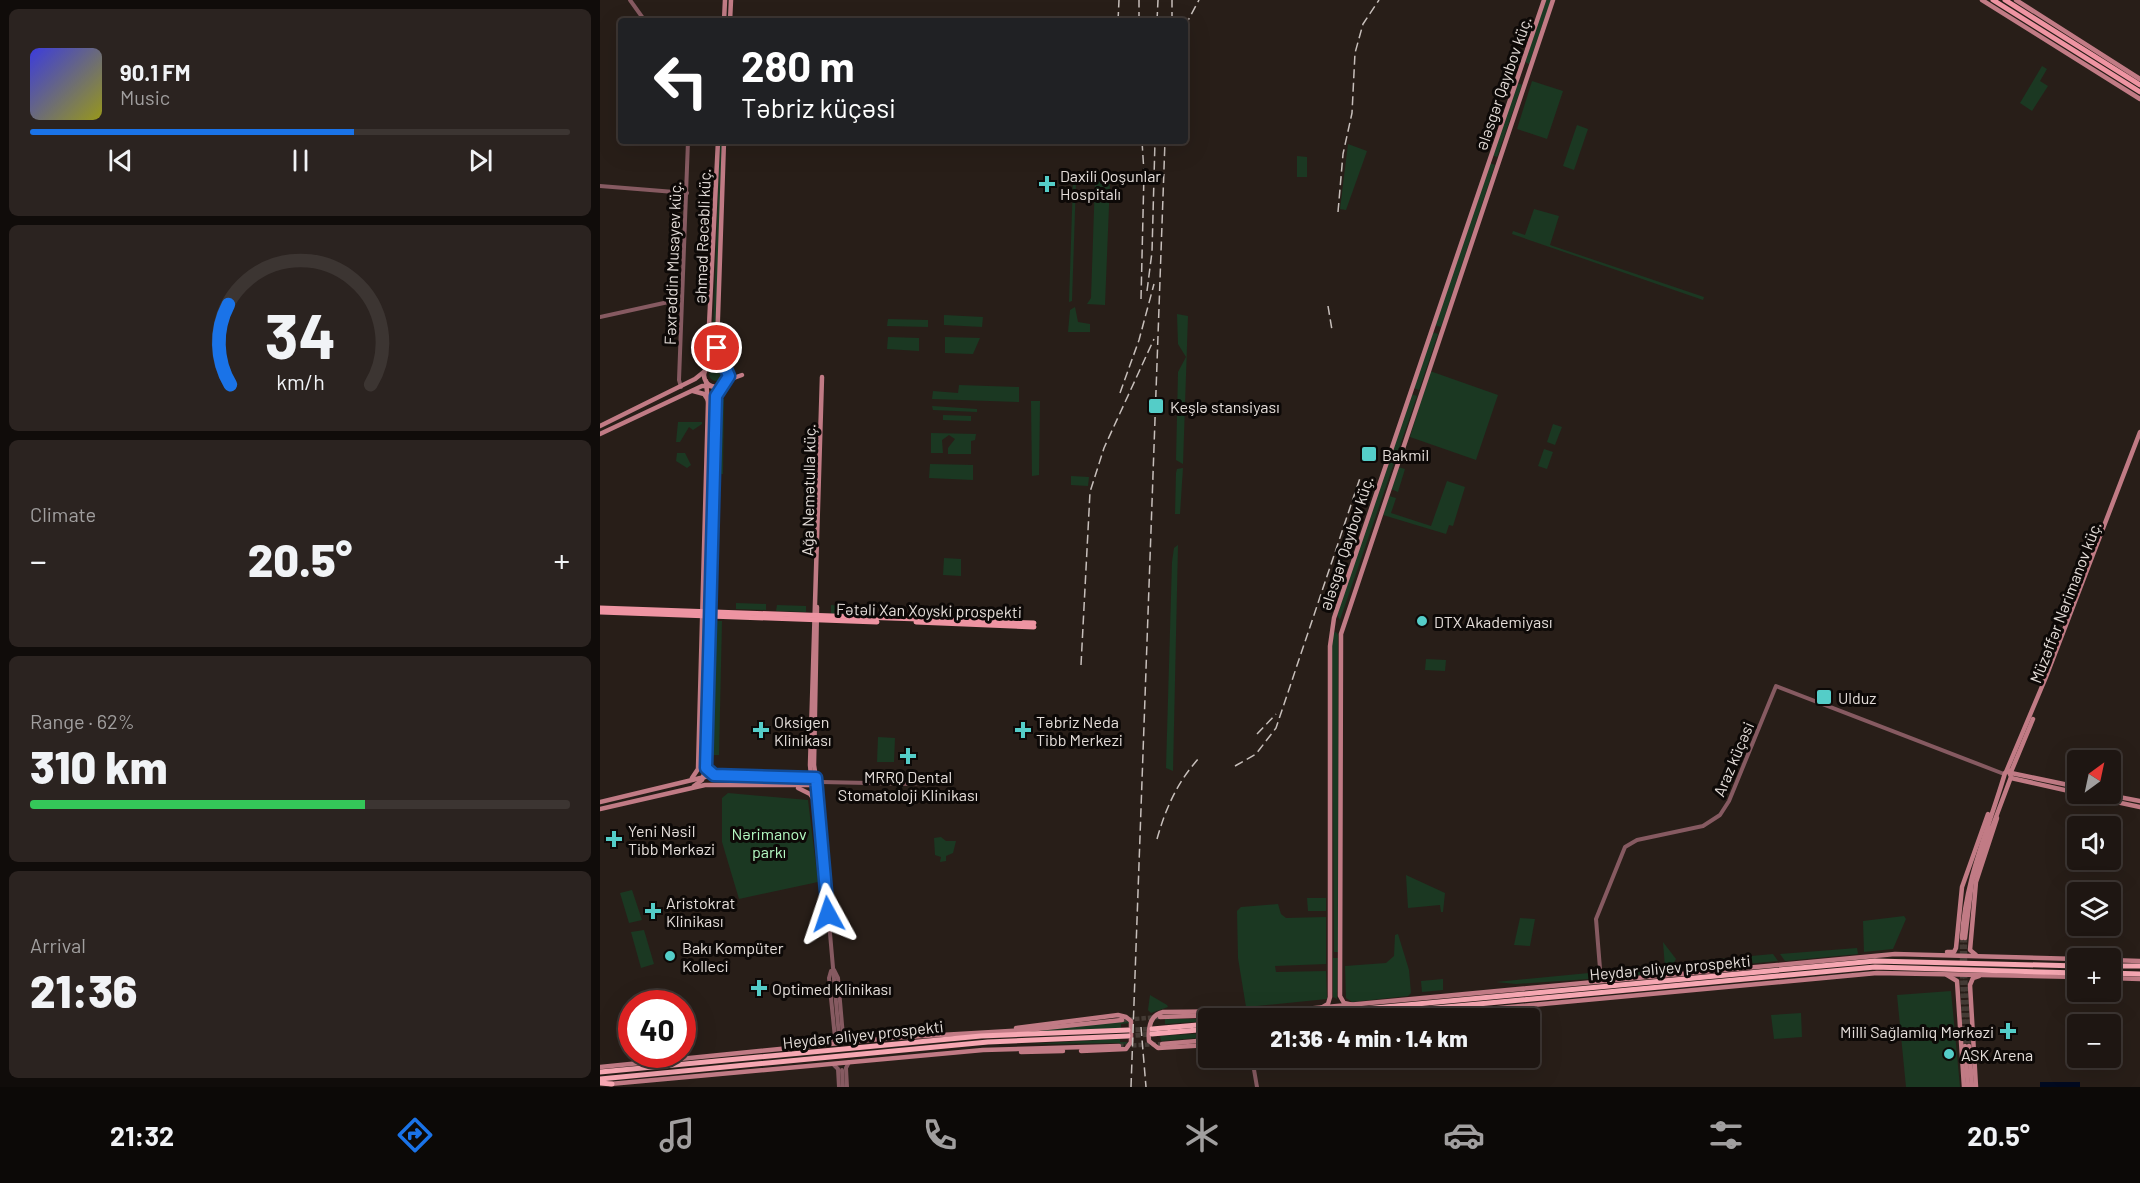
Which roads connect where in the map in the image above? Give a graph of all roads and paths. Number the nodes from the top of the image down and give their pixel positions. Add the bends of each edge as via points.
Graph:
1 (630, 0) edge
2 (725, 0) edge
3 (732, 0) edge
4 (1544, 0) edge
5 (1553, 0) edge
6 (1982, 0) edge
7 (1993, 0) edge
8 (2005, 0) edge
9 (2016, 0) edge
10 (643, 18) edge
11 (724, 18) edge
12 (730, 18) edge
13 (1528, 73) junction
14 (1518, 75) junction
15 (2140, 79) edge
16 (2140, 85) edge
17 (2140, 92) edge
18 (2140, 99) edge
19 (688, 144) edge
20 (718, 144) edge
21 (724, 144) edge
22 (1489, 158) junction
23 (1499, 162) junction
24 (600, 186) edge
25 (687, 193) junction
26 (682, 299) junction
27 (600, 317) edge
28 (1431, 329) junction
29 (1442, 332) junction
30 (726, 367) junction
31 (706, 369) junction
32 (822, 377) dead end
33 (725, 383) junction
34 (708, 384) junction
35 (681, 387) junction
36 (1411, 390) junction
37 (691, 391) junction
38 (1421, 394) junction
39 (708, 403) junction
40 (600, 426) edge
41 (2140, 432) edge
42 (600, 434) edge
43 (2140, 441) edge
44 (600, 610) edge
45 (700, 612) junction
46 (710, 616) junction
47 (1334, 618) junction
48 (816, 620) junction
49 (1344, 622) junction
50 (1034, 625) dead end
51 (1331, 633) junction
52 (1341, 634) junction
53 (2017, 759) junction
54 (706, 768) junction
55 (698, 769) junction
56 (2022, 774) junction
57 (714, 775) junction
58 (724, 775) junction
59 (2008, 775) junction
60 (704, 776) junction
61 (769, 777) junction
62 (692, 778) junction
63 (813, 778) junction
64 (717, 784) junction
65 (817, 784) junction
66 (915, 784) dead end
67 (2067, 785) edge
68 (694, 786) junction
69 (769, 786) junction
70 (792, 786) junction
71 (2067, 790) edge
72 (2121, 797) edge
73 (2140, 801) edge
74 (600, 802) edge
75 (2121, 802) edge
76 (817, 804) junction
77 (2140, 807) edge
78 (600, 808) edge
79 (1963, 938) junction
80 (1903, 953) junction
81 (1331, 955) junction
82 (1341, 955) junction
83 (1981, 957) junction
84 (2067, 960) edge
85 (2121, 960) edge
86 (2140, 961) edge
87 (2067, 966) edge
88 (2121, 966) edge
89 (2140, 966) edge
90 (832, 970) junction
91 (1941, 973) junction
92 (2067, 973) edge
93 (2121, 973) edge
94 (2140, 974) edge
95 (1983, 975) junction
96 (2067, 977) edge
97 (2121, 978) edge
98 (2140, 979) edge
99 (1602, 981) junction
100 (1970, 985) junction
101 (1957, 987) junction
102 (1330, 996) junction
103 (1340, 996) junction
104 (1353, 1005) junction
105 (1321, 1008) joint
106 (1374, 1008) edge
107 (1435, 1008) edge
108 (1500, 1008) edge
109 (1198, 1012) edge
110 (1198, 1015) edge
111 (1160, 1017) tunnel mouth
112 (1122, 1020) tunnel mouth
113 (1198, 1025) edge
114 (1198, 1029) edge
115 (987, 1031) junction
116 (839, 1036) dead end
117 (1960, 1037) junction
118 (1973, 1038) junction
119 (857, 1042) junction
120 (1198, 1042) edge
121 (1198, 1043) edge
122 (1162, 1044) tunnel mouth
123 (817, 1045) junction
124 (1119, 1046) tunnel mouth
125 (1967, 1046) tunnel mouth
126 (994, 1050) junction
127 (852, 1061) junction
128 (830, 1064) junction
129 (600, 1067) edge
130 (1254, 1068) edge
131 (842, 1070) dead end
132 (600, 1072) edge
133 (600, 1083) edge
134 (612, 1085) edge
135 (605, 1087) edge
136 (843, 1087) edge
137 (1257, 1087) edge
138 (1970, 1087) edge

1 - 10 street
2 - 11 main road
3 - 12 main road
4 - 14 main road, Ələsgər Qayıbov küç.
5 - 13 main road, Ələsgər Qayıbov küç.
6 - 18 main road
7 - 17 main road
8 - 16 main road
9 - 15 main road
13 - 14 main road
13 - 23 main road, Ələsgər Qayıbov küç.
14 - 22 main road, Ələsgər Qayıbov küç.
19 - 25 street, Fəxrəddin Musayev küç.
20 - 31 main road, Əhməd Rəcəbli küç.
21 - 30 main road, Əhməd Rəcəbli küç. via 717,348
22 - 23 main road
22 - 28 main road, Ələsgər Qayıbov küç.
23 - 29 main road, Ələsgər Qayıbov küç.
24 - 25 street
25 - 26 street, Fəxrəddin Musayev küç.
26 - 27 street
26 - 35 street, Fəxrəddin Musayev küç.
28 - 29 main road
28 - 36 main road, Ələsgər Qayıbov küç.
29 - 38 main road, Ələsgər Qayıbov küç.
30 - 31 main road via 715,363
30 - 33 main road
30 - 33 main road, Əhməd Rəcəbli küç. via 742,375
31 - 34 main road, Əhməd Rəcəbli küç.
31 - 35 main road
32 - 48 main road, Ağa Nemətulla küç.
33 - 34 main road
33 - 46 main road via 716,396
34 - 37 main road
34 - 39 main road
35 - 40 main road
36 - 38 main road
36 - 47 main road, Ələsgər Qayıbov küç.
37 - 39 main road via 704,394
37 - 42 main road
38 - 49 main road, Ələsgər Qayıbov küç.
39 - 45 main road
41 - 59 main road
43 - 53 main road, Müzəffər Nərimanov küç.
44 - 45 main road
45 - 46 main road
45 - 55 main road
46 - 48 main road, Fətəli Xan Xoyski prospekti
46 - 48 main road, Fətəli Xan Xoyski prospekti via 717,612
46 - 54 main road
47 - 49 main road via 1338,623
47 - 51 main road, Ələsgər Qayıbov küç.
48 - 50 main road, Fətəli Xan Xoyski prospekti
48 - 63 main road
48 - 63 main road
49 - 52 main road, Ələsgər Qayıbov küç.
51 - 52 main road via 1336,629
51 - 81 main road, Ələsgər Qayıbov küç.
52 - 82 main road, Ələsgər Qayıbov küç.
53 - 56 main road
53 - 59 main road, Müzəffər Nərimanov küç.
54 - 57 main road
54 - 60 main road
55 - 60 main road
55 - 62 main road
56 - 59 main road
56 - 67 main road
57 - 58 main road
57 - 60 main road
58 - 61 main road
58 - 64 main road
59 - 71 main road
59 - 79 main road
59 - 79 main road via 1994,802 1969,879
59 - 99 street, Araz küçəsi via 1776,686 1720,815 1696,828 1637,840 1623,850 1596,919
60 - 62 main road
60 - 64 main road
60 - 68 main road
61 - 63 main road
61 - 69 main road via 774,783
62 - 74 main road
63 - 65 main road
64 - 68 main road
64 - 69 main road
65 - 66 street
65 - 70 main road
65 - 76 street
68 - 78 main road
69 - 70 main road
70 - 76 main road via 808,792
72 - 73 main road
75 - 77 main road
76 - 90 street
79 - 80 main road via 1954,952
79 - 83 main road via 1970,952
80 - 83 main road
80 - 99 main road
81 - 82 main road
81 - 102 main road, Ələsgər Qayıbov küç.
82 - 103 main road, Ələsgər Qayıbov küç.
83 - 84 main road
85 - 86 main road
87 - 106 highway, Heydər Əliyev prospekti via 1875,961
88 - 89 highway
90 - 116 street
90 - 119 street via 838,978 843,1036
90 - 123 street via 829,978 835,1038
91 - 95 main road
91 - 101 main road via 1955,978
91 - 108 main road via 1876,973
92 - 107 highway, Heydər Əliyev prospekti via 1875,967
93 - 94 highway
95 - 96 main road
95 - 100 main road via 1972,978
97 - 98 main road
99 - 104 main road
100 - 101 main road via 1962,981
100 - 118 main road
101 - 117 main road
102 - 103 main road via 1336,1001
102 - 105 main road via 1328,1004
103 - 104 main road via 1344,1003
104 - 105 main road
109 - 121 main road via 1156,1014 1150,1024 1149,1041 1158,1048
110 - 111 main road
112 - 115 main road
113 - 114 highway via 1152,1031
115 - 119 main road
115 - 126 main road via 1118,1016 1128,1018 1132,1025 1131,1043 1121,1050
117 - 118 main road via 1968,1042
117 - 138 main road
118 - 138 main road
119 - 123 main road
120 - 122 main road
123 - 129 main road
124 - 126 main road
125 - 138 main road
126 - 127 main road
127 - 128 main road
127 - 136 street via 846,1068
128 - 134 main road
128 - 136 street via 837,1067
130 - 137 street
131 - 136 street
132 - 133 highway, Heydər Əliyev prospekti via 981,1036 1128,1033 988,1042
133 - 134 highway
133 - 135 street

